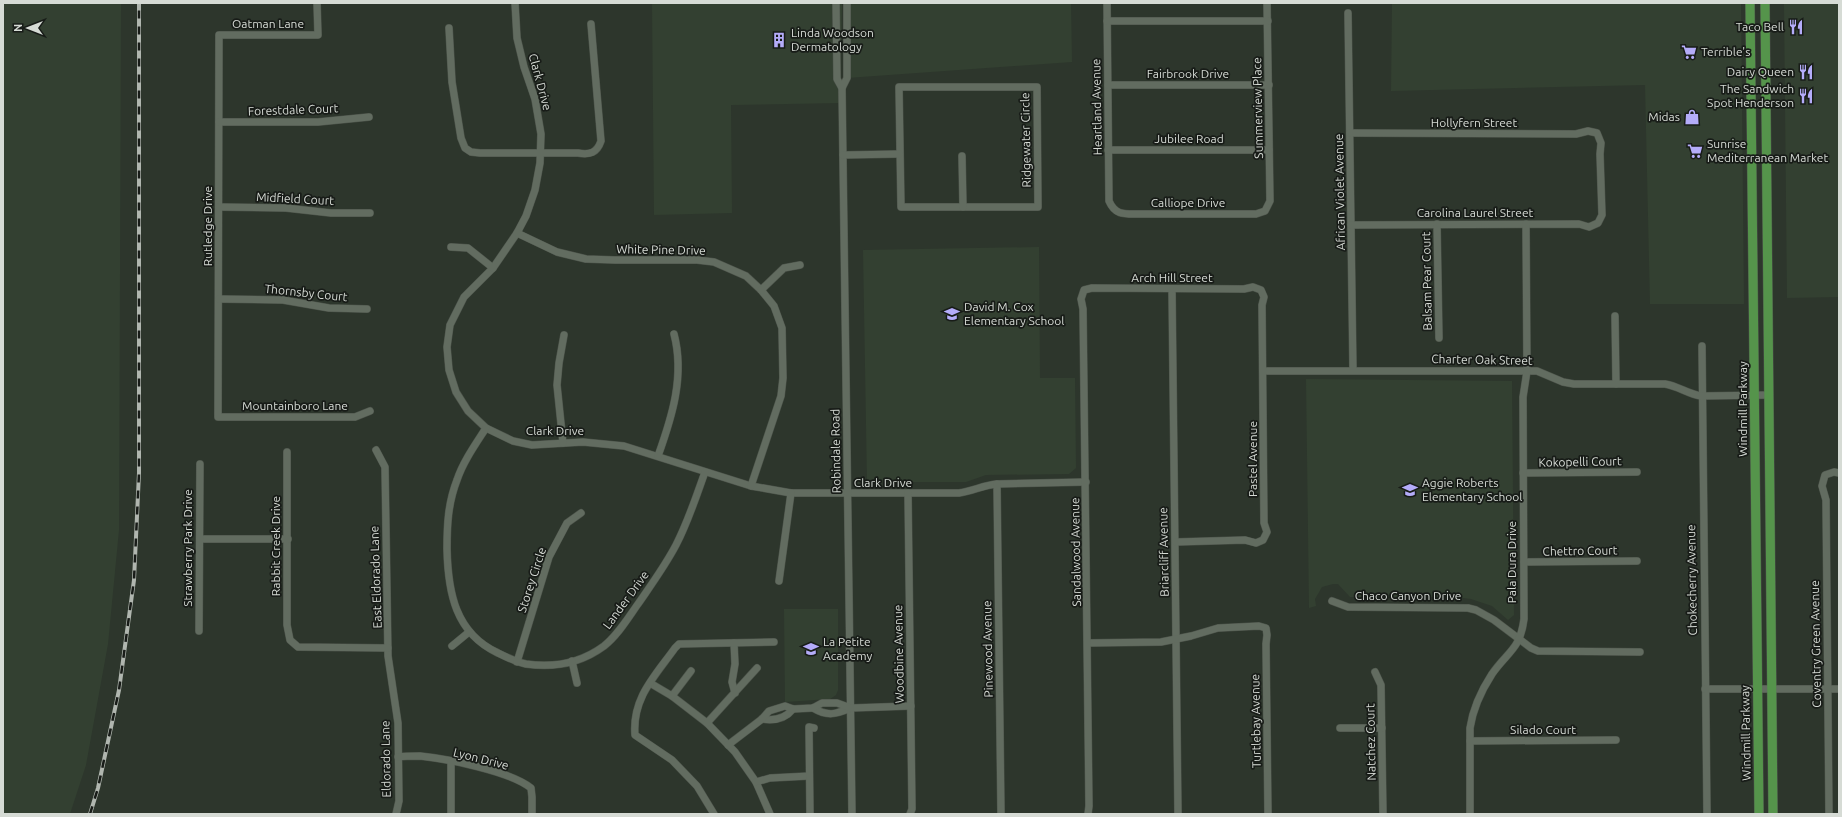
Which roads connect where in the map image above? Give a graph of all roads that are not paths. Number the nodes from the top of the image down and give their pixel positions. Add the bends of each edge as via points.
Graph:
1 (317, 3) edge
2 (515, 3) edge
3 (836, 3) edge
4 (847, 3) edge
5 (1107, 3) edge
6 (1267, 3) edge
7 (1750, 3) edge
8 (1765, 3) edge
9 (1348, 13) dead end
10 (1107, 21) junction
11 (1268, 21) junction
12 (591, 24) dead end
13 (449, 28) dead end
14 (219, 35) joint
15 (1108, 85) junction
16 (1268, 85) junction
17 (842, 88) junction
18 (368, 117) dead end
19 (219, 122) junction
20 (1350, 133) junction
21 (1108, 150) junction
22 (1269, 150) junction
23 (540, 153) junction
24 (899, 154) junction
25 (843, 155) junction
26 (962, 156) dead end
27 (219, 207) junction
28 (963, 207) junction
29 (1112, 209) joint
30 (1265, 211) joint
31 (370, 213) dead end
32 (1598, 223) joint
33 (1437, 224) junction
34 (1526, 224) junction
35 (1351, 225) junction
36 (517, 233) junction
37 (451, 247) dead end
38 (800, 264) dead end
39 (493, 268) junction
40 (1172, 289) junction
41 (761, 290) junction
42 (1084, 290) joint
43 (1260, 290) joint
44 (219, 299) junction
45 (367, 309) dead end
46 (1615, 316) dead end
47 (674, 334) dead end
48 (564, 335) dead end
49 (1439, 338) dead end
50 (1702, 346) dead end
51 (1353, 370) junction
52 (1263, 371) junction
53 (1528, 371) junction
54 (1616, 384) junction
55 (1754, 395) junction
56 (1769, 395) junction
57 (1701, 396) junction
58 (370, 410) dead end
59 (218, 417) joint
60 (486, 428) junction
61 (563, 443) junction
62 (376, 450) dead end
63 (287, 452) dead end
64 (658, 456) junction
65 (200, 464) dead end
66 (705, 472) junction
67 (1637, 472) dead end
68 (1523, 473) junction
69 (1839, 473) edge
70 (1086, 482) junction
71 (997, 484) junction
72 (751, 486) junction
73 (792, 493) junction
74 (908, 493) junction
75 (847, 494) junction
76 (581, 513) dead end
77 (200, 539) junction
78 (288, 539) junction
79 (1176, 542) junction
80 (1637, 561) dead end
81 (1524, 562) junction
82 (779, 581) dead end
83 (1332, 601) dead end
84 (199, 631) dead end
85 (469, 632) junction
86 (1176, 640) junction
87 (1519, 640) junction
88 (774, 642) dead end
89 (1088, 642) junction
90 (734, 643) junction
91 (452, 646) dead end
92 (388, 648) junction
93 (1640, 652) dead end
94 (517, 662) junction
95 (572, 662) junction
96 (757, 668) dead end
97 (691, 671) dead end
98 (1375, 672) dead end
99 (576, 683) dead end
100 (650, 683) junction
101 (1705, 689) junction
102 (1758, 689) junction
103 (1771, 689) junction
104 (1828, 689) junction
105 (1839, 689) edge
106 (735, 692) junction
107 (672, 696) junction
108 (395, 704) joint
109 (911, 706) junction
110 (851, 708) junction
111 (794, 710) junction
112 (762, 719) junction
113 (707, 724) junction
114 (814, 728) dead end
115 (1340, 728) dead end
116 (1382, 728) junction
117 (1616, 740) dead end
118 (1470, 741) junction
119 (728, 745) junction
120 (398, 757) junction
121 (451, 762) junction
122 (810, 776) junction
123 (756, 782) junction
124 (396, 814) edge
125 (451, 814) edge
126 (532, 814) edge
127 (714, 814) edge
128 (770, 814) edge
129 (810, 814) edge
130 (852, 814) edge
131 (910, 814) edge
132 (1001, 814) edge
133 (1088, 814) edge
134 (1178, 814) edge
135 (1268, 814) edge
136 (1383, 814) edge
137 (1470, 814) edge
138 (1707, 814) edge
139 (1759, 814) edge
140 (1772, 814) edge
141 (1829, 814) edge

1 - 14 street, Oatman Lane via 318,35
2 - 23 street, Clark Drive via 517,38 541,134
3 - 17 street, Robindale Road via 837,79
4 - 17 street, Robindale Road via 847,78
5 - 10 street, Heartland Avenue
6 - 11 street, Summerview Place
7 - 55 main road, Windmill Parkway
8 - 56 main road
9 - 20 street, African Violet Avenue
10 - 11 street
10 - 15 street, Heartland Avenue
11 - 16 street, Summerview Place
12 - 23 street via 601,141 598,149 588,155
13 - 23 street via 452,82 465,148 480,153
14 - 19 street, Rutledge Drive
15 - 16 street, Fairbrook Drive
15 - 21 street, Heartland Avenue
16 - 22 street, Summerview Place
17 - 25 street, Robindale Road
18 - 19 street, Forestdale Court via 318,122
19 - 27 street, Rutledge Drive
20 - 32 street, Hollyfern Street via 1597,133 1601,143 1602,215
20 - 35 street, African Violet Avenue
21 - 22 street, Jubilee Road
21 - 29 street, Heartland Avenue via 1109,201
22 - 30 street, Summerview Place via 1270,201
23 - 36 street, Clark Drive via 535,190
24 - 25 street
24 - 28 street, Ridgewater Circle via 901,207
24 - 28 street, Ridgewater Circle via 899,87 1036,87 1038,207
25 - 75 street, Robindale Road
26 - 28 street
27 - 31 street, Midfield Court
27 - 44 street, Rutledge Drive
29 - 30 street, Calliope Drive via 1120,214 1256,214
32 - 34 street, Carolina Laurel Street via 1589,227 1579,224
33 - 34 street, Carolina Laurel Street
33 - 35 street, Carolina Laurel Street
33 - 49 street, Balsam Pear Court
34 - 53 street, Pala Dura Drive
35 - 51 street, African Violet Avenue
36 - 39 street, Clark Drive
36 - 41 street, White Pine Drive via 557,252 586,258 714,262 746,276
37 - 39 street via 468,248
38 - 41 street via 784,268
39 - 60 street, Clark Drive via 464,297 450,325 447,347 449,370 456,392 468,411
40 - 42 street, Arch Hill Street
40 - 43 street, Arch Hill Street via 1253,287
40 - 79 street, Briarcliff Avenue
41 - 72 street, White Pine Drive via 774,306 782,328 784,378 781,396
42 - 70 street, Sandalwood Avenue via 1081,299
43 - 52 street, Pastel Avenue via 1264,297
44 - 45 street, Thornsby Court via 283,300 329,308
44 - 59 street, Rutledge Drive
46 - 54 street
47 - 64 street via 678,350 677,391 672,416
48 - 61 street via 557,385
50 - 57 street, Chokecherry Avenue
51 - 52 street, Charter Oak Street
51 - 53 street, Charter Oak Street
52 - 79 street, Pastel Avenue via 1266,532 1263,540 1256,543 1245,540
53 - 54 street, Charter Oak Street via 1537,371 1574,384
53 - 68 street, Pala Dura Drive via 1523,397
54 - 57 street, Charter Oak Street via 1665,384
55 - 56 street, Charter Oak Street
55 - 57 street, Charter Oak Street
55 - 102 main road, Windmill Parkway
56 - 103 main road
57 - 101 street, Chokecherry Avenue
58 - 59 street, Mountainboro Lane via 355,417
60 - 61 street, Clark Drive via 513,441 526,444
60 - 85 street, Lander Drive via 457,480 447,525 451,593 458,614
61 - 64 street, Clark Drive via 604,443
62 - 92 street, East Eldorado Lane via 385,467
63 - 78 street, Rabbit Creek Drive
64 - 66 street, Clark Drive
65 - 77 street, Strawberry Park Drive
66 - 72 street, Clark Drive
66 - 95 street, Lander Drive via 690,516 676,545 625,622 604,645
67 - 68 street, Kokopelli Court
68 - 81 street, Pala Dura Drive
69 - 104 street, Coventry Green Avenue via 1825,475 1822,486 1826,500
70 - 71 street, Clark Drive
70 - 89 street, Sandalwood Avenue
71 - 74 street, Clark Drive via 984,485 959,493
71 - 132 street, Pinewood Avenue
72 - 73 street, Clark Drive
73 - 75 street, Clark Drive
73 - 82 street
74 - 75 street, Clark Drive
74 - 109 street, Woodbine Avenue
75 - 110 street, Robindale Road
76 - 94 street, Storey Circle via 567,523 549,557
77 - 78 street
77 - 84 street, Strawberry Park Drive
78 - 92 street, Rabbit Creek Drive via 286,625 290,640 298,647
79 - 86 street, Briarcliff Avenue
80 - 81 street, Chettro Court
81 - 87 street, Pala Dura Drive via 1524,619
83 - 87 street, Chaco Canyon Drive via 1348,607 1468,608 1485,614
85 - 91 street
85 - 94 street, Lander Drive via 491,650
86 - 89 street
86 - 134 street, Briarcliff Avenue
86 - 135 street, Turtlebay Avenue via 1218,628 1266,628
87 - 93 street, Chaco Canyon Drive via 1531,648 1547,652
87 - 118 street, Pala Dura Drive via 1493,673 1480,695 1472,716
88 - 90 street
89 - 133 street, Sandalwood Avenue
90 - 100 street via 679,644
90 - 106 street via 736,664 732,682
92 - 108 street, East Eldorado Lane
94 - 95 street, Lander Drive via 539,666
95 - 99 street
96 - 106 street
97 - 107 street
98 - 116 street, Natchez Court via 1381,684
100 - 107 street
100 - 127 street via 640,699 634,726 635,735 672,760 697,786
101 - 102 street
101 - 138 street, Chokecherry Avenue
102 - 103 street
102 - 139 main road, Windmill Parkway
103 - 104 street
103 - 140 main road
104 - 105 street
104 - 141 street, Coventry Green Avenue
106 - 113 street
107 - 113 street
108 - 120 street, Eldorado Lane
109 - 110 street
109 - 131 street, Woodbine Avenue
110 - 111 street via 838,713 822,713 813,708
110 - 130 street, Robindale Road
111 - 112 street via 772,721
111 - 112 street via 785,706 776,708
112 - 119 street
113 - 119 street
114 - 122 street via 809,727
115 - 116 street
116 - 136 street, Natchez Court
117 - 118 street, Silado Court
118 - 137 street, Pala Dura Drive
119 - 123 street
120 - 121 street, Lyon Drive via 420,756
120 - 124 street, Eldorado Lane via 399,801
121 - 125 street
121 - 126 street, Lyon Drive via 484,769 525,784 531,788
122 - 123 street via 770,778
122 - 129 street
123 - 128 street

